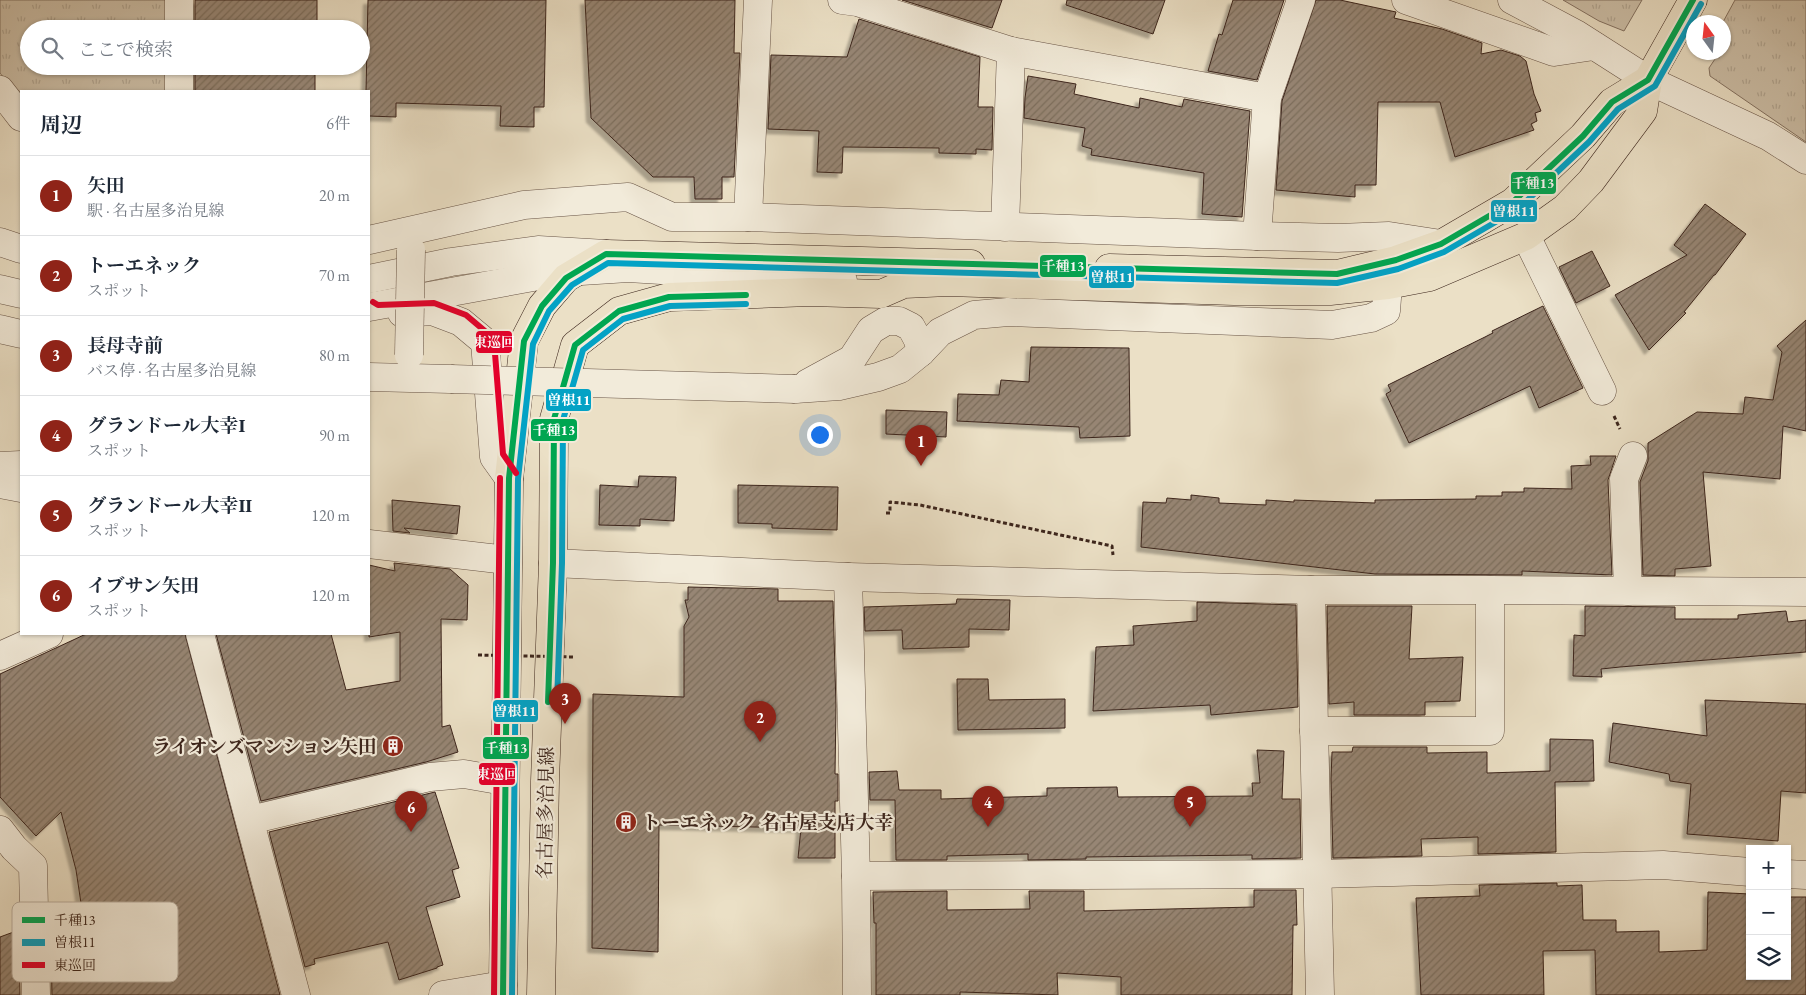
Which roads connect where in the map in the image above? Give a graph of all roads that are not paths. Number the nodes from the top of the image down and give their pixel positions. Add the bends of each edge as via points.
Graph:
1 (179, 0) edge
2 (758, 0) edge
3 (842, 0) edge
4 (1301, 0) edge
5 (1406, 0) edge
6 (1512, 0) edge
7 (1693, 0) edge
8 (179, 20) edge
9 (1594, 46) junction
10 (1011, 51) junction
11 (179, 75) edge
12 (1648, 80) junction
13 (0, 90) edge
14 (178, 90) edge
15 (1268, 98) junction
16 (20, 116) edge
17 (1806, 160) edge
18 (748, 217) junction
19 (1005, 227) junction
20 (1257, 236) junction
21 (1526, 236) junction
22 (370, 240) edge
23 (411, 240) junction
24 (0, 242) edge
25 (1441, 244) junction
26 (20, 249) edge
27 (606, 254) junction
28 (581, 271) junction
29 (370, 279) edge
30 (904, 284) junction
31 (1388, 285) junction
32 (0, 289) edge
33 (20, 294) edge
34 (0, 307) edge
35 (370, 308) edge
36 (370, 309) edge
37 (20, 311) edge
38 (0, 329) edge
39 (20, 334) edge
40 (921, 352) junction
41 (409, 366) junction
42 (370, 377) edge
43 (795, 389) junction
44 (1602, 391) dead end
45 (1633, 456) dead end
46 (20, 465) edge
47 (0, 466) edge
48 (509, 478) junction
49 (0, 484) edge
50 (20, 488) edge
51 (370, 544) edge
52 (507, 560) junction
53 (553, 563) junction
54 (848, 577) junction
55 (1311, 590) junction
56 (1490, 590) junction
57 (1628, 591) junction
58 (1806, 592) edge
59 (47, 635) edge
60 (200, 635) edge
61 (0, 656) edge
62 (1314, 731) junction
63 (504, 781) junction
64 (250, 820) junction
65 (0, 830) edge
66 (1746, 872) edge
67 (1318, 874) junction
68 (1791, 874) edge
69 (1806, 875) edge
70 (856, 876) junction
71 (34, 902) edge
72 (36, 982) edge
73 (503, 990) edge
74 (36, 995) edge
75 (296, 995) edge
76 (443, 995) edge
77 (541, 995) edge
78 (857, 995) edge
79 (1320, 995) edge

1 - 8 street
2 - 18 street
3 - 10 street
4 - 15 street
5 - 9 street via 1554,52
6 - 9 street
7 - 12 main road, 名古屋多治見線
9 - 12 street
10 - 15 street
10 - 19 street
11 - 14 street
12 - 17 street via 1768,136
12 - 21 main road, 名古屋多治見線 via 1642,111 1591,181 1565,208
12 - 25 main road, 名古屋多治見線 via 1612,102 1583,136 1513,202
13 - 16 street
15 - 20 street
18 - 19 street
18 - 23 street via 672,217 628,198 524,205
19 - 20 street
20 - 25 street via 1389,236
21 - 31 main road, 名古屋多治見線 via 1430,277
21 - 44 street
22 - 23 street
23 - 41 street, bridge
24 - 26 street
25 - 27 main road, 名古屋多治見線 via 1396,260 1337,274
27 - 28 main road
27 - 29 street via 538,250 451,262
28 - 30 street via 628,268
28 - 35 street
28 - 48 main road via 566,278 542,306 524,341
30 - 31 main road, 名古屋多治見線 via 948,282 1234,291 1330,291
30 - 53 main road, 名古屋多治見線 via 881,294 810,292 669,298 619,311 575,345 554,419
31 - 40 street via 1386,311 1371,318 1332,324 1008,312 974,315 940,332
32 - 33 street
34 - 37 street
36 - 48 street via 376,314 432,311 461,322 485,342 494,457
38 - 39 street
40 - 43 street via 900,369 878,377 839,386
40 - 43 street via 911,327 899,321 886,321 871,330 852,358
41 - 42 street
41 - 43 street, bridge via 451,379
45 - 57 street via 1624,479
46 - 47 street
48 - 52 main road
49 - 50 street
51 - 52 street
52 - 63 main road
53 - 54 street
53 - 77 main road, 名古屋多治見線
54 - 55 street
54 - 70 street
55 - 56 street
55 - 62 street
56 - 57 street
56 - 62 street via 1490,731
57 - 58 street
59 - 61 street
60 - 64 street
62 - 67 street
63 - 64 street via 464,774 430,776
63 - 73 main road
64 - 75 street
65 - 71 street via 33,866
66 - 67 street via 1664,865
67 - 70 street
67 - 79 street
68 - 69 street
70 - 78 street
72 - 74 street
73 - 76 street

